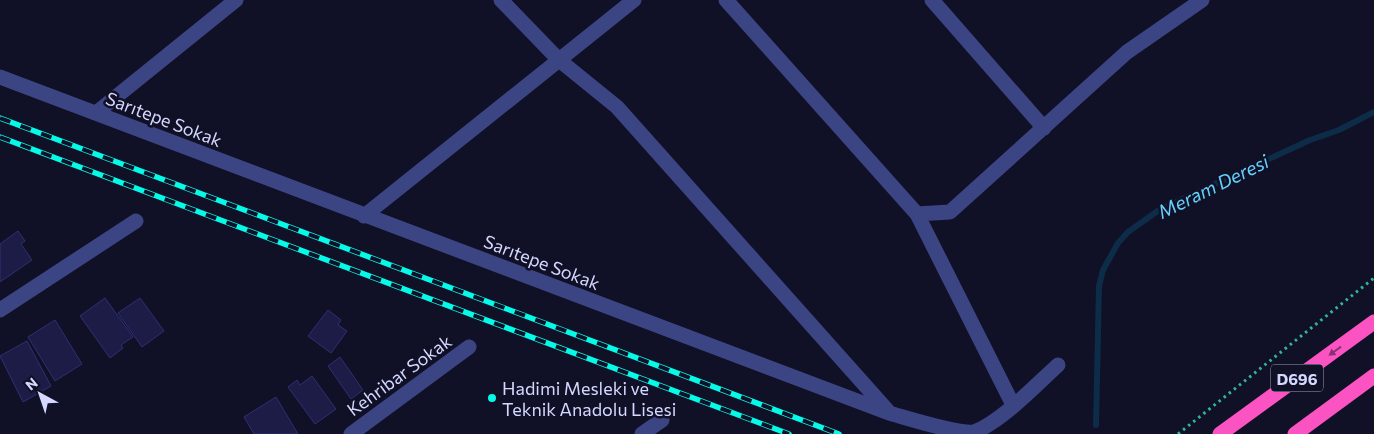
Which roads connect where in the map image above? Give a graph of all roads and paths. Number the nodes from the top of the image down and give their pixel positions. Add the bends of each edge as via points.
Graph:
1 (236, 0) edge
2 (502, 0) edge
3 (634, 0) edge
4 (726, 0) edge
5 (932, 0) edge
6 (1202, 0) edge
7 (559, 60) junction
8 (0, 77) edge
9 (96, 113) junction
10 (1044, 128) junction
11 (917, 214) junction
12 (364, 216) junction
13 (136, 221) dead end
14 (1374, 278) edge
15 (0, 310) edge
16 (1374, 322) edge
17 (469, 347) dead end
18 (1058, 365) dead end
19 (1374, 376) edge
20 (1013, 405) junction
21 (889, 413) junction
22 (662, 420) dead end
23 (351, 434) edge
24 (642, 434) edge
25 (1178, 434) edge
26 (1220, 434) edge
27 (1295, 434) edge

1 - 9 street
2 - 7 street
3 - 7 street
4 - 11 street
5 - 10 street
6 - 10 street via 1127,52
7 - 12 street
7 - 21 street via 617,107
8 - 9 street, Sarıtepe Sokak
9 - 12 street, Sarıtepe Sokak
10 - 11 street via 950,212
11 - 20 street
12 - 21 street, Sarıtepe Sokak
13 - 15 street
14 - 25 path
16 -> 26 highway, D696
17 - 23 street, Kehribar Sokak
18 - 20 street, Sarıtepe Sokak
19 - 27 highway, D696
20 - 21 street, Sarıtepe Sokak via 973,432 947,430
22 - 24 street

